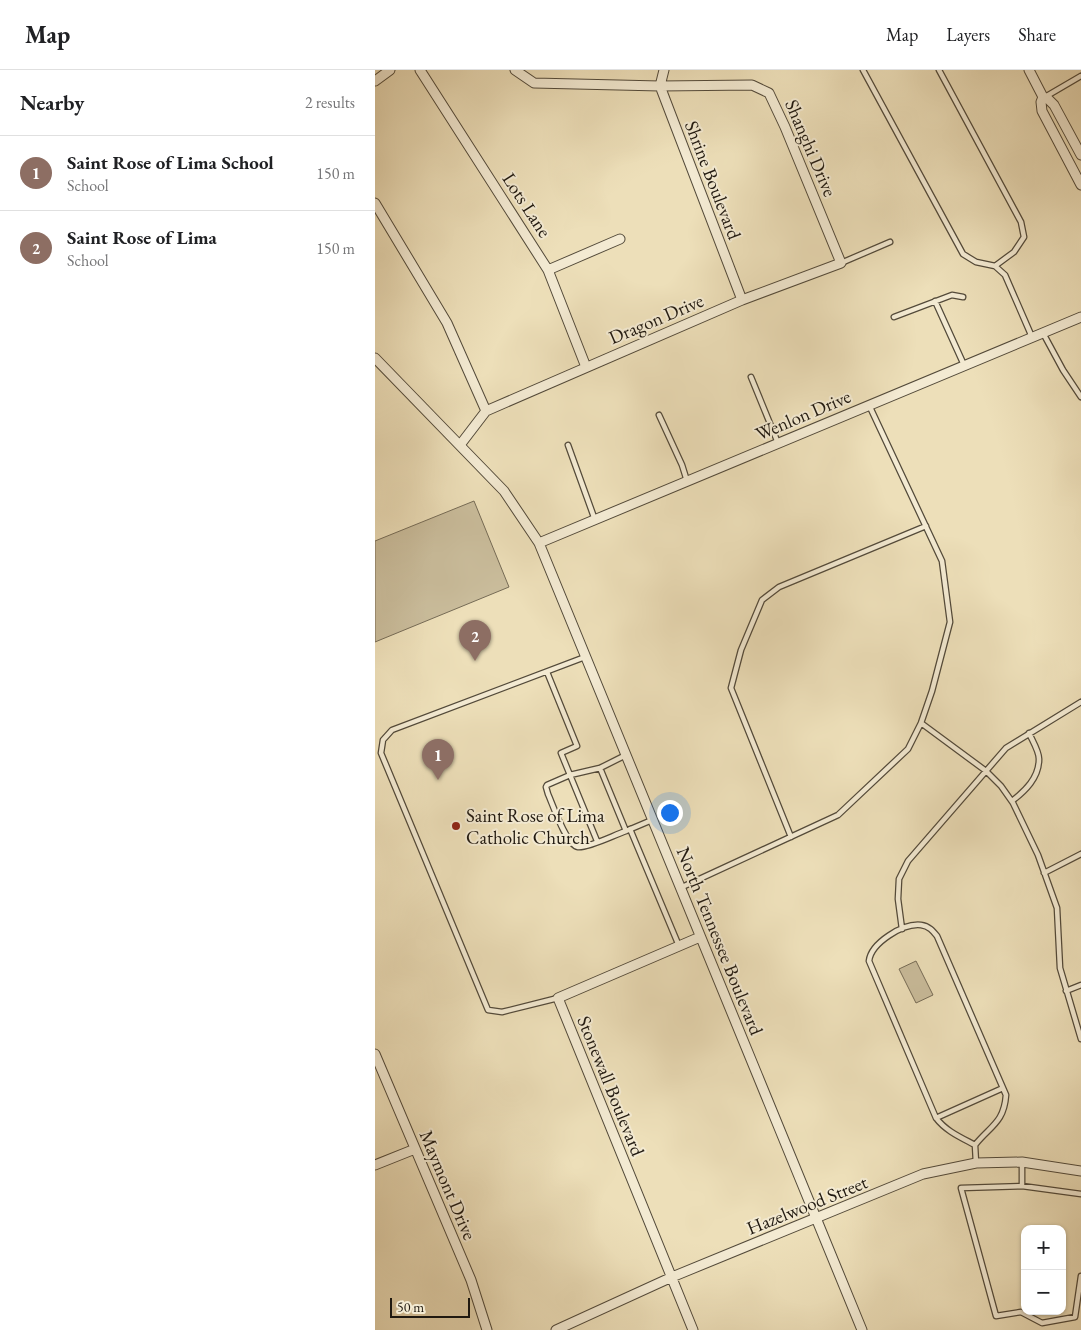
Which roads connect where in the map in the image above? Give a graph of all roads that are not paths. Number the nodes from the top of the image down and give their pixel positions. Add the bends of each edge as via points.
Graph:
1 (390, 70) edge
2 (420, 70) edge
3 (515, 70) edge
4 (664, 70) edge
5 (863, 70) edge
6 (939, 70) edge
7 (1029, 70) edge
8 (1081, 76) edge
9 (375, 81) edge
10 (660, 86) junction
11 (1043, 97) junction
12 (1081, 155) edge
13 (1080, 182) edge
14 (375, 203) edge
15 (620, 239) dead end
16 (890, 242) dead end
17 (841, 262) junction
18 (995, 266) junction
19 (548, 270) junction
20 (963, 297) dead end
21 (742, 300) junction
22 (935, 301) junction
23 (894, 317) dead end
24 (1081, 317) edge
25 (1043, 333) junction
26 (1032, 337) junction
27 (375, 358) edge
28 (964, 365) junction
29 (586, 367) junction
30 (751, 377) dead end
31 (1081, 397) edge
32 (869, 405) junction
33 (486, 411) junction
34 (659, 415) dead end
35 (778, 443) junction
36 (568, 445) dead end
37 (460, 446) junction
38 (687, 481) junction
39 (595, 520) junction
40 (926, 526) junction
41 (539, 543) junction
42 (585, 657) junction
43 (547, 672) junction
44 (1081, 702) edge
45 (921, 723) junction
46 (1029, 733) junction
47 (627, 755) junction
48 (600, 768) junction
49 (986, 771) junction
50 (570, 775) junction
51 (1011, 801) junction
52 (652, 820) junction
53 (628, 830) junction
54 (791, 837) junction
55 (597, 841) junction
56 (1081, 854) edge
57 (1044, 872) junction
58 (680, 888) junction
59 (902, 929) junction
60 (700, 937) junction
61 (679, 946) junction
62 (1081, 985) edge
63 (1066, 990) junction
64 (558, 998) junction
65 (1081, 1039) edge
66 (375, 1054) edge
67 (1003, 1088) junction
68 (936, 1118) junction
69 (975, 1145) junction
70 (415, 1149) junction
71 (1022, 1162) junction
72 (976, 1163) junction
73 (375, 1165) edge
74 (1081, 1171) edge
75 (1022, 1186) junction
76 (1081, 1194) edge
77 (816, 1218) junction
78 (1081, 1276) edge
79 (672, 1278) junction
80 (487, 1330) edge
81 (556, 1330) edge
82 (693, 1330) edge
83 (862, 1330) edge

1 - 9 street
2 - 19 street, Lots Lane
3 - 10 street, Shanghi Drive via 534,83
4 - 10 street
5 - 18 lane via 963,254 976,262
6 - 18 lane via 1021,222 1024,237 1014,252
7 - 11 street
8 - 11 lane
10 - 17 street, Shanghi Drive via 752,84 769,93
10 - 21 street, Shrine Boulevard
11 - 12 street via 1054,105
11 - 13 street via 1042,111
14 - 33 street via 447,323
15 - 19 street
16 - 17 lane
17 - 21 street, Dragon Drive
18 - 26 lane via 1005,275
19 - 29 street, Lots Lane
20 - 22 lane via 951,295
21 - 29 street, Dragon Drive
22 - 23 lane
22 - 28 lane
24 - 25 street, Wenlon Drive
25 - 26 street, Wenlon Drive
25 - 31 lane
26 - 28 street, Wenlon Drive
27 - 37 street, North Tennessee Boulevard
28 - 32 street, Wenlon Drive
29 - 33 street, Dragon Drive
30 - 35 lane
32 - 35 street, Wenlon Drive
32 - 40 lane
33 - 37 street
34 - 38 lane
35 - 38 street, Wenlon Drive
36 - 39 lane
37 - 41 street, North Tennessee Boulevard via 504,491
38 - 39 street, Wenlon Drive
39 - 41 street, Wenlon Drive
40 - 45 lane via 942,562 950,622
40 - 54 lane via 779,587 762,600 755,616 741,650 731,688
41 - 42 street, North Tennessee Boulevard
42 - 43 lane
42 - 47 street, North Tennessee Boulevard
43 - 50 lane via 577,746 561,752
43 - 64 lane via 392,730 383,740 381,753 487,1010 502,1012
44 - 46 lane
45 - 49 lane
45 - 54 lane via 907,749 839,815
46 - 49 lane via 1006,748
46 - 51 lane via 1039,758 1036,773 1026,789
47 - 48 lane
47 - 52 street, North Tennessee Boulevard
48 - 50 lane
48 - 53 lane
49 - 51 lane
49 - 59 lane via 908,860 899,879
50 - 55 lane
50 - 55 lane via 547,785 548,794 572,844 577,847
51 - 57 lane
52 - 53 lane
52 - 58 street, North Tennessee Boulevard
53 - 55 lane
53 - 61 lane
54 - 58 lane
56 - 57 lane
57 - 63 lane via 1057,908 1058,952
58 - 60 street, North Tennessee Boulevard
59 - 67 lane via 922,925 932,929 937,936
59 - 68 lane via 873,948 869,961
60 - 61 street, Stonewall Boulevard
60 - 77 street, North Tennessee Boulevard
61 - 64 street, Stonewall Boulevard
62 - 63 lane
63 - 65 lane
64 - 79 street, Stonewall Boulevard
66 - 70 street, Maymont Drive
67 - 68 lane
67 - 69 lane via 1005,1110
68 - 69 lane via 954,1134
69 - 72 lane
70 - 73 street
70 - 80 street, Maymont Drive via 471,1280
71 - 72 street, Hazelwood Street
71 - 74 street, Hazelwood Street
71 - 75 lane
72 - 77 street, Hazelwood Street via 923,1174
75 - 76 lane
75 - 78 lane via 961,1188 996,1316 1021,1312 1042,1323 1075,1317
77 - 79 street, Hazelwood Street
77 - 83 street, North Tennessee Boulevard
79 - 81 street, Hazelwood Street
79 - 82 street, Stonewall Boulevard

